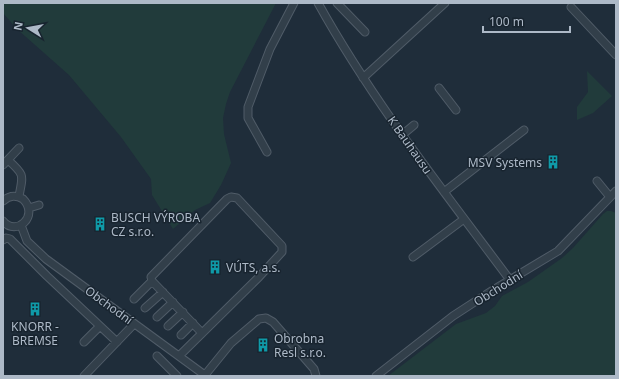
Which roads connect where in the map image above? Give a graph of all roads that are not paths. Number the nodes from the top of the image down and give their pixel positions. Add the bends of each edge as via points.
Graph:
1 (294, 3) edge
2 (318, 3) edge
3 (337, 3) edge
4 (445, 3) edge
5 (571, 7) dead end
6 (365, 32) dead end
7 (616, 55) edge
8 (363, 78) junction
9 (439, 88) dead end
10 (456, 110) dead end
11 (414, 125) dead end
12 (524, 130) dead end
13 (402, 135) junction
14 (19, 148) dead end
15 (267, 152) dead end
16 (5, 162) edge
17 (597, 181) dead end
18 (444, 192) junction
19 (614, 195) edge
20 (19, 196) junction
21 (3, 201) edge
22 (39, 205) dead end
23 (30, 208) junction
24 (464, 219) junction
25 (4, 224) edge
26 (21, 225) junction
27 (3, 240) edge
28 (413, 257) dead end
29 (510, 280) junction
30 (152, 281) junction
31 (163, 292) junction
32 (134, 299) dead end
33 (173, 302) junction
34 (145, 308) dead end
35 (183, 312) junction
36 (157, 317) dead end
37 (193, 323) junction
38 (134, 324) junction
39 (100, 326) junction
40 (168, 326) dead end
41 (202, 333) junction
42 (181, 335) dead end
43 (84, 342) dead end
44 (117, 342) junction
45 (157, 356) dead end
46 (179, 356) junction
47 (205, 375) edge
48 (84, 376) edge
49 (176, 376) edge
50 (316, 376) edge
51 (376, 376) edge

1 - 15 street via 270,49 248,107 248,118
2 - 8 street, K Bauhausu
3 - 6 street
4 - 8 street
5 - 7 street
8 - 13 street, K Bauhausu
9 - 10 street
11 - 13 street
12 - 18 street
13 - 18 street, K Bauhausu
14 - 16 street
16 - 20 street via 20,171 22,177
17 - 19 street
18 - 24 street, K Bauhausu
19 - 29 street, Obchodní via 558,251
20 - 21 street via 8,197
20 - 23 street
22 - 23 street
23 - 26 street via 27,221
24 - 28 street
24 - 29 street, K Bauhausu
25 - 26 street via 16,227
26 - 38 street, Obchodní via 27,241 46,259
27 - 39 street via 8,238
29 - 51 street, Obchodní via 453,316
30 - 31 street
30 - 32 street
30 - 41 street via 151,277 227,199 237,198 282,246 282,252
31 - 33 street
31 - 34 street
33 - 35 street
33 - 36 street
35 - 37 street
35 - 40 street
37 - 41 street
37 - 42 street
38 - 44 street
38 - 46 street, Obchodní
39 - 43 street
39 - 44 street
41 - 46 street
44 - 48 street
45 - 49 street
46 - 47 street, Obchodní
47 - 50 street via 231,344 259,319 266,318 273,322 314,369

